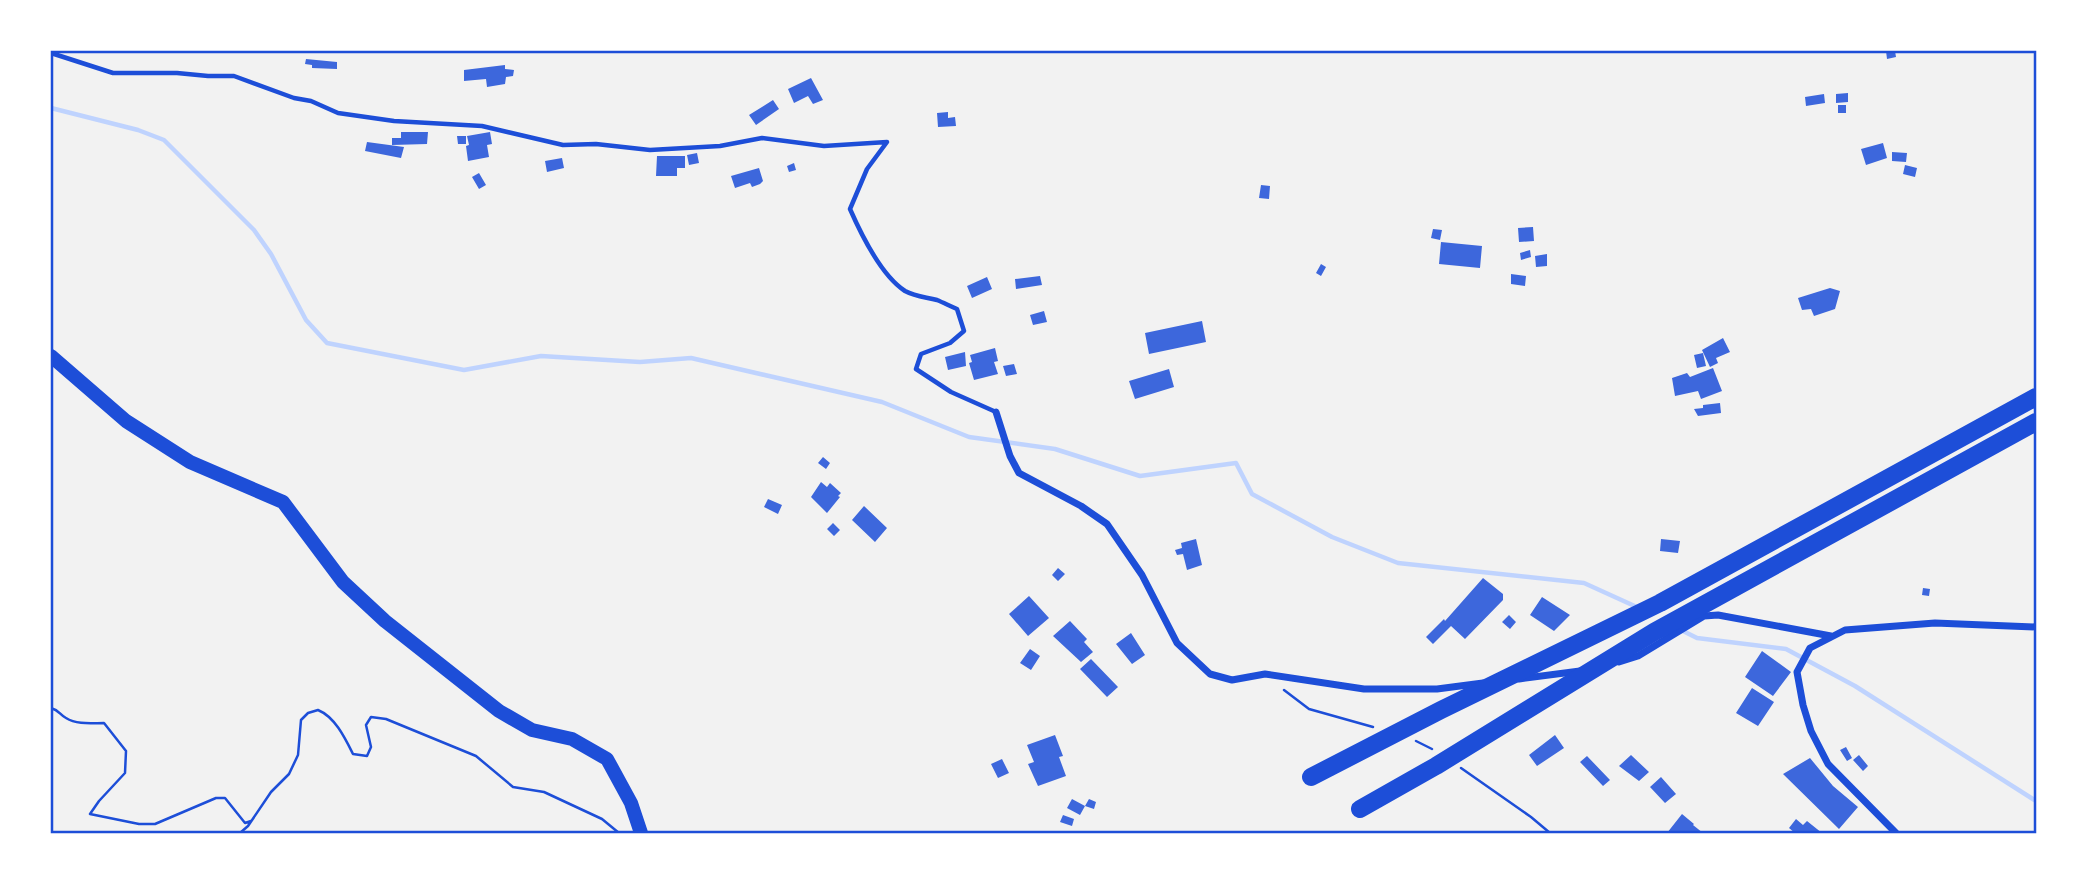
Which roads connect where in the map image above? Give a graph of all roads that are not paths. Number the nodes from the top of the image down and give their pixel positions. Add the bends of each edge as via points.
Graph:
1 (51, 53) edge
2 (51, 356) edge
3 (2036, 397) edge
4 (996, 412) joint
5 (2036, 422) edge
6 (2036, 627) edge
7 (1832, 636) junction
8 (1311, 777) dead end
9 (1360, 810) dead end
10 (641, 833) edge
11 (1896, 833) edge

1 - 4 lane via 113,74 234,76 338,113 482,126 563,145 650,150 762,138 824,146 887,142 867,169 850,209 871,249 904,290 957,309 964,331 950,344 921,354 916,369 951,392
2 - 10 main road via 126,421 190,462 283,502 343,582 499,711 533,730 572,739 607,759
3 - 8 highway via 1648,609
4 - 7 street via 1019,473 1107,524 1142,575 1177,643 1210,674 1232,680 1265,674 1364,689 1437,689 1584,671 1639,656 1711,615
5 - 9 highway via 1654,632
6 - 7 street via 1935,623 1845,630
7 - 11 street via 1810,648 1797,672 1811,731 1828,764

